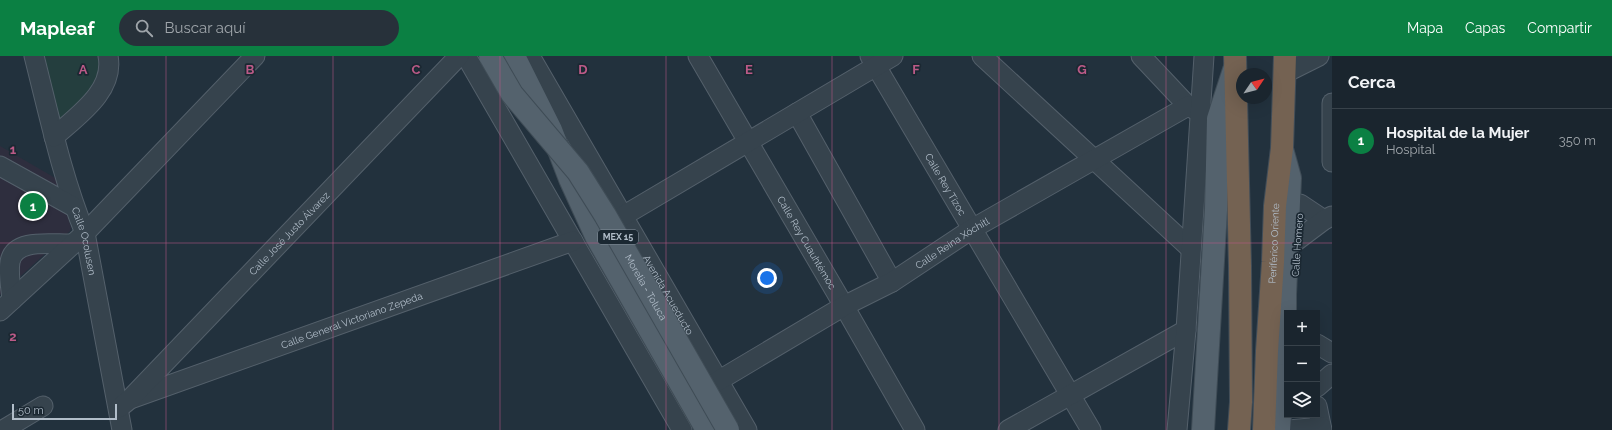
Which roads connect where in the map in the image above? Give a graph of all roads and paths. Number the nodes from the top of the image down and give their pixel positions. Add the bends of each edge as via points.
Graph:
1 (34, 56) edge
2 (108, 56) edge
3 (255, 56) edge
4 (459, 56) edge
5 (466, 56) edge
6 (490, 56) edge
7 (514, 56) edge
8 (530, 56) edge
9 (698, 56) edge
10 (893, 56) edge
11 (982, 56) edge
12 (1141, 56) edge
13 (1204, 56) edge
14 (1318, 56) edge
15 (873, 61) edge
16 (1235, 63) edge
17 (1285, 65) edge
18 (1332, 103) edge
19 (1202, 112) junction
20 (797, 113) junction
21 (54, 137) junction
22 (748, 142) junction
23 (1282, 148) junction
24 (1094, 160) junction
25 (1332, 162) edge
26 (0, 166) edge
27 (1290, 178) junction
28 (1300, 204) junction
29 (74, 207) junction
30 (624, 216) junction
31 (1328, 218) edge
32 (972, 229) junction
33 (79, 239) junction
34 (573, 241) junction
35 (1296, 241) junction
36 (1191, 249) junction
37 (892, 282) junction
38 (6, 305) edge
39 (844, 306) junction
40 (1294, 310) edge
41 (1186, 330) junction
42 (1285, 346) edge
43 (1320, 346) edge
44 (1332, 353) edge
45 (1284, 369) edge
46 (1332, 374) edge
47 (718, 381) junction
48 (1320, 384) edge
49 (1070, 394) junction
50 (124, 404) junction
51 (43, 406) dead end
52 (1289, 418) edge
53 (1320, 418) edge
54 (1322, 428) edge
55 (3, 430) edge
56 (122, 430) edge
57 (682, 430) edge
58 (707, 430) edge
59 (728, 430) edge
60 (748, 430) edge
61 (915, 430) edge
62 (1008, 430) edge
63 (1091, 430) edge
64 (1177, 430) edge
65 (1203, 430) edge
66 (1239, 430) edge
67 (1264, 430) edge
68 (1279, 430) edge
69 (1289, 430) edge

1 - 21 street, Calle Ocolusen
2 - 21 street via 108,75 96,98
3 - 33 street
4 - 50 street, Calle José Justo Álvarez
5 - 34 street
6 - 59 main road, Morelia - Toluca / MEX 15, bridge via 512,94 578,172 606,215
7 - 58 main road, Morelia - Toluca / MEX 15, bridge via 551,130 596,236
8 - 30 street, Avenida Acueducto
9 - 22 street, Calle Rey Cuauhtémoc
10 - 15 street
11 - 24 street
12 - 19 street
13 - 19 street
14 - 17 street
15 - 20 street
15 - 32 street, Calle Rey Tizoc
16 - 19 main road
16 - 66 highway via 1240,266
17 - 23 highway, Periférico Oriente
18 - 25 street
19 - 24 street, Calle Reina Xóchitl
19 - 36 street
19 - 65 main road via 1216,210
20 - 22 street
20 - 37 street
21 - 29 street, Calle Ocolusen
22 - 30 street
22 - 39 street, Calle Rey Cuauhtémoc
23 - 27 main road
23 - 67 highway, Periférico Oriente via 1275,206
24 - 32 street, Calle Reina Xóchitl
24 - 36 street
26 - 29 street
27 - 28 street, Calle Homero
27 - 42 main road
28 - 31 street
28 - 35 street, Calle Homero
29 - 33 street, Calle Ocolusen
30 - 47 street, Avenida Acueducto
31 - 35 street
32 - 37 street, Calle Reina Xóchitl
32 - 49 street, Calle Rey Tizoc
33 - 38 street
33 - 38 street via 18,248 12,255 10,264
33 - 50 street, Calle Ocolusen
34 - 50 street, Calle General Victoriano Zepeda
34 - 57 street
35 - 40 street, Calle Homero
36 - 41 street
37 - 39 street, Calle Reina Xóchitl
39 - 47 street, Calle Reina Xóchitl
39 - 61 street, Calle Rey Cuauhtémoc
41 - 49 street
41 - 64 street
43 - 44 street
45 - 68 main road
46 - 48 street
47 - 60 street, Avenida Acueducto
49 - 62 street
49 - 63 street, Calle Rey Tizoc
50 - 56 street, Calle Ocolusen
51 - 55 street
52 - 69 main road
53 - 54 street
54 - 69 street

